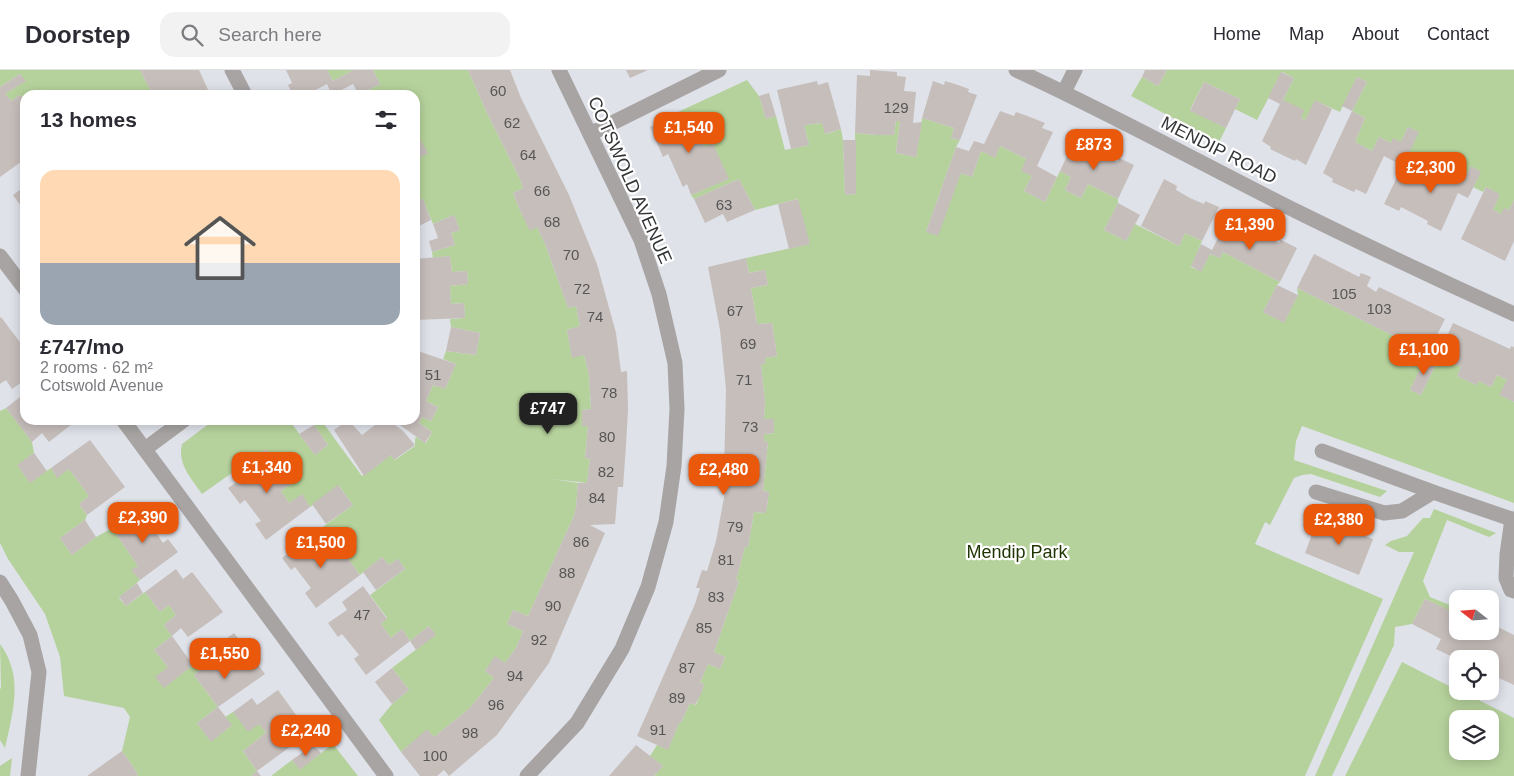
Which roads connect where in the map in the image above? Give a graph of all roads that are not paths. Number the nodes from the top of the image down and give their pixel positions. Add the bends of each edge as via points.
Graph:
1 (232, 70) edge
2 (559, 70) edge
3 (719, 70) edge
4 (1016, 70) edge
5 (1075, 70) edge
6 (242, 90) edge
7 (1064, 92) junction
8 (590, 134) junction
9 (0, 256) edge
10 (20, 282) edge
11 (1514, 314) edge
12 (127, 425) edge
13 (177, 425) edge
14 (145, 449) junction
15 (1322, 451) dead end
16 (1316, 492) dead end
17 (1433, 492) junction
18 (1513, 519) edge
19 (0, 582) edge
20 (1514, 591) edge
21 (28, 776) edge
22 (386, 776) edge
23 (527, 776) edge

1 - 6 street
2 - 8 street, COTSWOLD AVENUE
3 - 8 street
4 - 7 street, MENDIP ROAD
5 - 7 street
7 - 11 street, MENDIP ROAD via 1298,212
8 - 23 street, COTSWOLD AVENUE via 641,240 660,294 675,363 674,466 666,522 648,587 622,649 577,723
9 - 10 street
12 - 14 street
13 - 14 street
14 - 22 street
15 - 17 street
16 - 17 street via 1384,513 1402,511
17 - 18 street
18 - 20 street via 1506,578
19 - 21 street via 30,635 39,672

